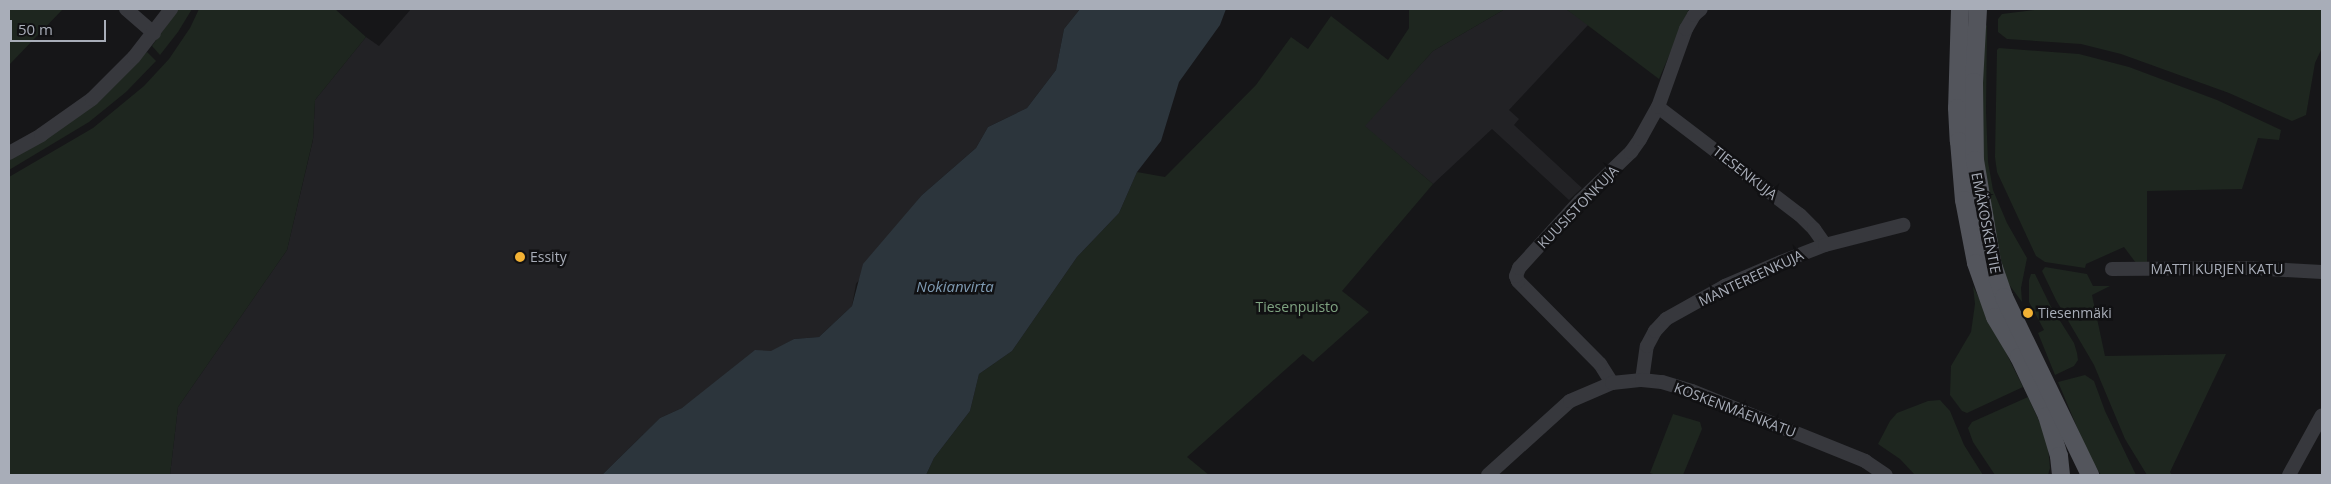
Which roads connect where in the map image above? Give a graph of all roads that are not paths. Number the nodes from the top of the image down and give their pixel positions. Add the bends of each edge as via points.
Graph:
1 (126, 9) edge
2 (171, 9) edge
3 (1701, 9) edge
4 (1960, 9) edge
5 (1978, 9) edge
6 (154, 33) junction
7 (1658, 107) junction
8 (9, 153) edge
9 (1903, 225) dead end
10 (1825, 245) junction
11 (2112, 269) dead end
12 (2322, 272) edge
13 (1642, 380) junction
14 (1612, 383) junction
15 (2322, 415) edge
16 (1488, 475) edge
17 (1886, 475) edge
18 (2061, 475) edge
19 (2090, 475) edge
20 (2290, 475) edge

1 - 6 street
2 - 6 street
3 - 7 street, KUUSISTONKUJA via 1686,29
4 - 18 main road, EMÄKOSKENTIE via 1959,133 1964,200 1974,254 1995,317 2023,364 2047,416
5 - 19 main road, EMÄKOSKENTIE via 1974,82 1975,160 1992,262 2004,297
6 - 8 street via 134,58 92,99
7 - 10 street, TIESENKUJA via 1800,215
7 - 14 street, KUUSISTONKUJA via 1631,152 1574,208 1519,268 1516,276 1600,364
9 - 10 street, MANTEREENKUJA
10 - 13 street, MANTEREENKUJA via 1725,286 1666,319 1655,330 1647,346
11 - 12 street, MATTI KURJEN KATU via 2250,268
13 - 14 street, KOSKENMÄENKATU
13 - 17 street, KOSKENMÄENKATU via 1692,391 1865,461
14 - 16 street, KOSKENMÄENKATU via 1570,401
15 - 20 street

